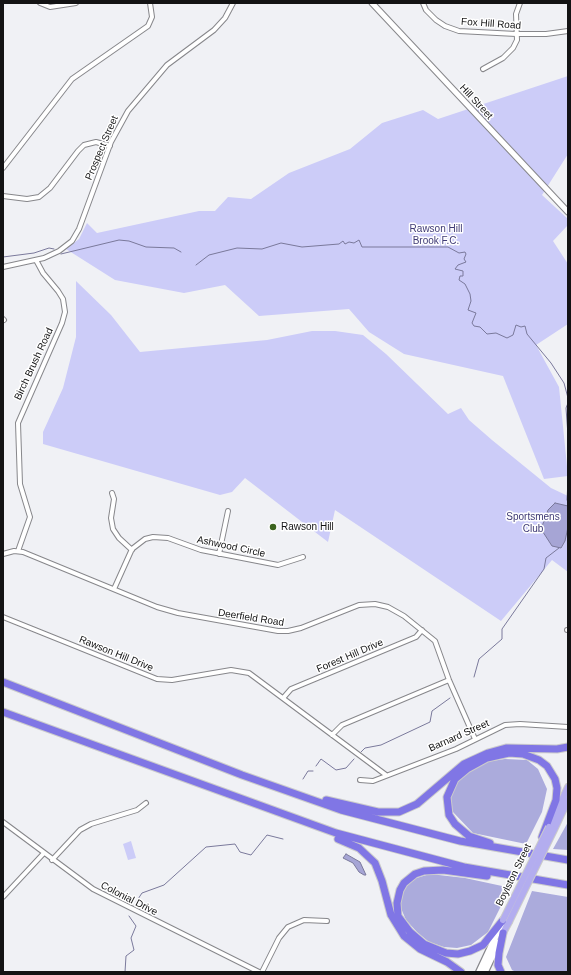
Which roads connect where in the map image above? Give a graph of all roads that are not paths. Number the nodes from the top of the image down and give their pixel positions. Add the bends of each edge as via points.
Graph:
1 (40, 3) edge
2 (76, 3) edge
3 (150, 3) edge
4 (233, 3) edge
5 (372, 3) edge
6 (423, 3) edge
7 (520, 3) edge
8 (568, 31) edge
9 (516, 34) junction
10 (483, 69) dead end
11 (110, 146) junction
12 (3, 168) edge
13 (3, 196) edge
14 (568, 212) edge
15 (36, 260) junction
16 (3, 267) edge
17 (112, 494) dead end
18 (228, 511) dead end
19 (132, 550) junction
20 (18, 551) junction
21 (3, 554) edge
22 (219, 554) junction
23 (304, 557) dead end
24 (114, 589) junction
25 (3, 617) edge
26 (422, 630) junction
27 (449, 680) junction
28 (3, 682) edge
29 (284, 697) junction
30 (3, 712) edge
31 (568, 728) edge
32 (332, 735) junction
33 (475, 739) junction
34 (568, 747) edge
35 (386, 775) junction
36 (360, 780) dead end
37 (568, 787) edge
38 (288, 791) junction
39 (568, 800) edge
40 (146, 803) dead end
41 (3, 822) edge
42 (550, 827) junction
43 (321, 828) junction
44 (541, 843) joint
45 (44, 853) junction
46 (526, 854) junction
47 (547, 857) junction
48 (568, 857) edge
49 (52, 860) junction
50 (568, 860) edge
51 (520, 878) junction
52 (568, 886) edge
53 (3, 897) edge
54 (327, 921) dead end
55 (506, 921) junction
56 (503, 933) junction
57 (259, 972) edge
58 (262, 972) edge
59 (461, 972) edge
60 (479, 972) edge
61 (485, 972) edge
62 (501, 972) edge

1 - 2 street via 50,7
3 - 12 street via 152,16 148,26 72,79
4 - 11 street, Prospect Street via 225,18 214,30 176,57 150,82 121,121
5 - 14 street, Hill Street
6 - 9 street, Fox Hill Road via 436,20 456,30
7 - 9 street via 516,14
8 - 9 street, Fox Hill Road
9 - 10 street via 511,51
11 - 13 street via 96,142 84,145 50,188 39,197 28,199
11 - 15 street, Prospect Street via 75,238 59,250
15 - 16 street, Prospect Street
15 - 20 street, Birch Brush Road via 43,273 58,290 65,305 65,312 18,423 20,484 30,517
17 - 19 street via 113,529 121,541
18 - 22 street
19 - 22 street, Ashwood Circle via 145,539 160,537
19 - 24 street, Ashwood Circle
20 - 21 street
20 - 24 street, Deerfield Road
22 - 23 street, Ashwood Circle via 278,564
24 - 26 street, Deerfield Road via 178,614 278,631 301,628 363,604 389,608
25 - 29 street, Rawson Hill Drive via 155,678 172,680 226,670 240,670 258,678
26 - 27 street, Deerfield Road via 437,646
26 - 29 street, Forest Hill Drive via 416,637 290,690
27 - 32 street via 342,726
27 - 33 street, Deerfield Road
28 - 38 highway
29 - 32 street, Rawson Hill Drive
30 - 43 highway
31 - 33 street, Barnard Street via 507,725
32 - 35 street, Rawson Hill Drive
33 - 35 street, Barnard Street
34 - 38 highway via 518,748 488,753 464,764 417,804 399,812 355,808
35 - 36 street, Barnard Street via 370,781
37 - 42 main road, Boylston Street
38 - 46 highway via 341,810 395,825
39 - 42 main road, Boylston Street
40 - 49 street via 137,810 82,829
41 - 45 street, Colonial Drive
42 - 44 highway, bridge
42 - 46 highway via 557,786 553,773 539,760 520,753 497,755 470,766 455,779 447,801 451,819 458,827 469,836
42 - 55 main road, Boylston Street, bridge
43 - 51 highway via 424,858
43 - 59 highway via 356,846 371,859 380,874 391,915 408,939 420,949
44 - 55 main road, Boylston Street, bridge
45 - 49 street, Colonial Drive
45 - 53 street
46 - 47 highway
47 - 48 highway
47 - 50 highway
49 - 57 street, Colonial Drive via 100,893
51 - 52 highway
51 - 55 highway via 429,870 411,877 398,894 397,912 407,929 424,944 446,953 458,954 479,948
54 - 58 street via 304,920 288,928 279,938
55 - 56 main road, Boylston Street
55 - 60 main road, Boylston Street
56 - 61 main road, Boylston Street
56 - 62 highway via 498,965

